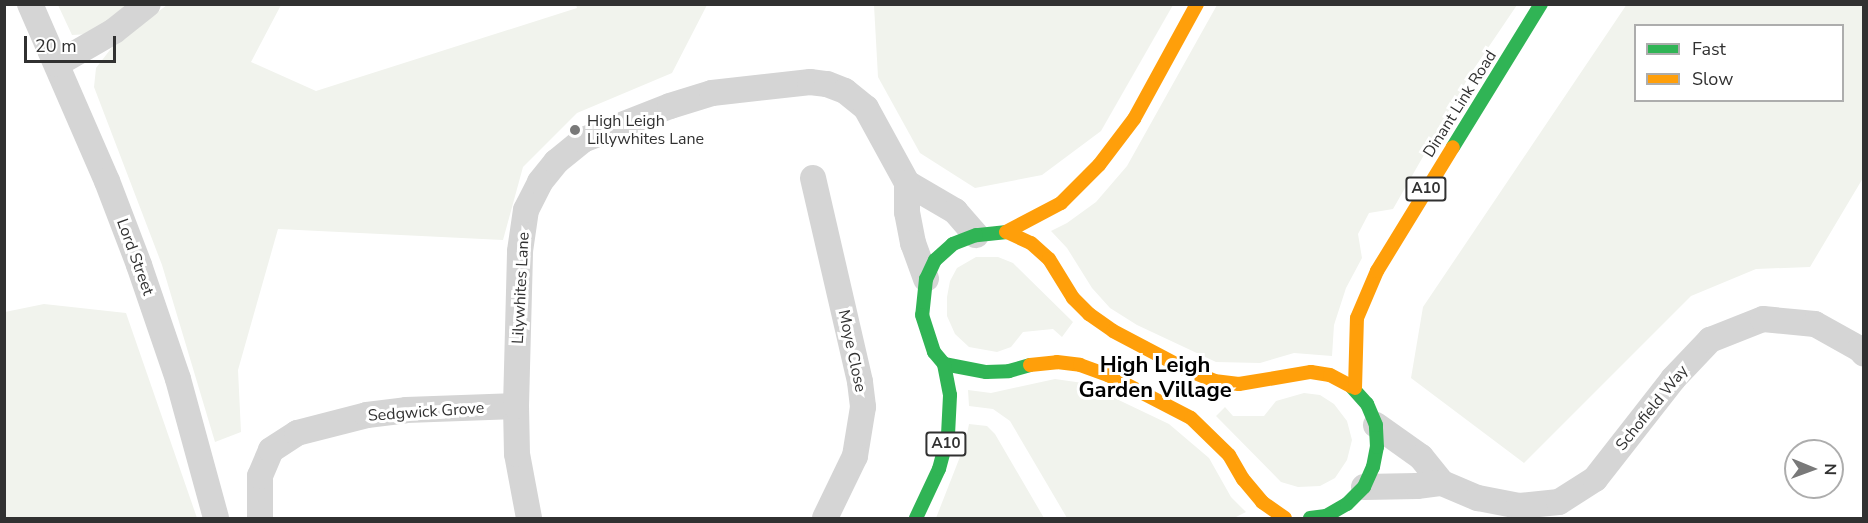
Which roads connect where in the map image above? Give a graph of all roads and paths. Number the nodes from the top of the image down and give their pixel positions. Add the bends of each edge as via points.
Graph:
1 (30, 4) edge
2 (148, 4) edge
3 (1197, 4) edge
4 (1541, 4) edge
5 (57, 64) junction
6 (813, 178) dead end
7 (907, 183) junction
8 (1006, 232) junction
9 (976, 235) junction
10 (926, 279) junction
11 (1863, 354) edge
12 (944, 364) junction
13 (1355, 388) junction
14 (516, 406) junction
15 (1376, 425) junction
16 (1442, 483) junction
17 (1364, 487) junction
18 (216, 519) edge
19 (260, 519) edge
20 (529, 519) edge
21 (825, 519) edge
22 (916, 519) edge
23 (1285, 519) edge
24 (1310, 519) edge

1 - 5 street, Lord Street
2 - 5 street via 114,31
3 - 8 main road via 1134,119 1099,165 1061,203
4 - 13 main road, Dinant Link Road / A10 via 1370,285 1357,318
5 - 18 street, Lord Street via 107,181 150,297 178,379
6 - 21 street, Moye Close via 863,407 855,456
7 - 9 street via 955,211
7 - 10 street, Lilywhites Lane via 907,212
7 - 14 street, Lilywhites Lane via 866,108 845,91 826,84 798,83 712,93 670,105 583,140 556,162 525,210 520,251
8 - 9 main road
8 - 13 main road via 1031,243 1048,259 1073,298 1089,314 1113,332 1185,369 1214,381 1239,384 1311,372 1330,375
9 - 10 main road via 953,244 935,260
10 - 12 main road via 922,315 926,334
11 - 16 street, Schofield Way via 1815,324 1763,319 1710,340 1673,379 1595,479 1559,502 1519,506 1478,498
12 - 22 main road, A10 via 950,395 948,435 939,469
12 - 23 main road via 986,372 1057,362 1108,375 1191,418 1229,455 1262,502
13 - 15 main road
14 - 19 street, Sedgwick Grove via 406,410 367,415 297,433 271,450 260,476
14 - 20 street, Lilywhites Lane via 517,454
15 - 16 street, Schofield Way via 1421,457
15 - 17 main road via 1374,467
16 - 17 street, Schofield Way
17 - 24 main road via 1347,504 1326,516

